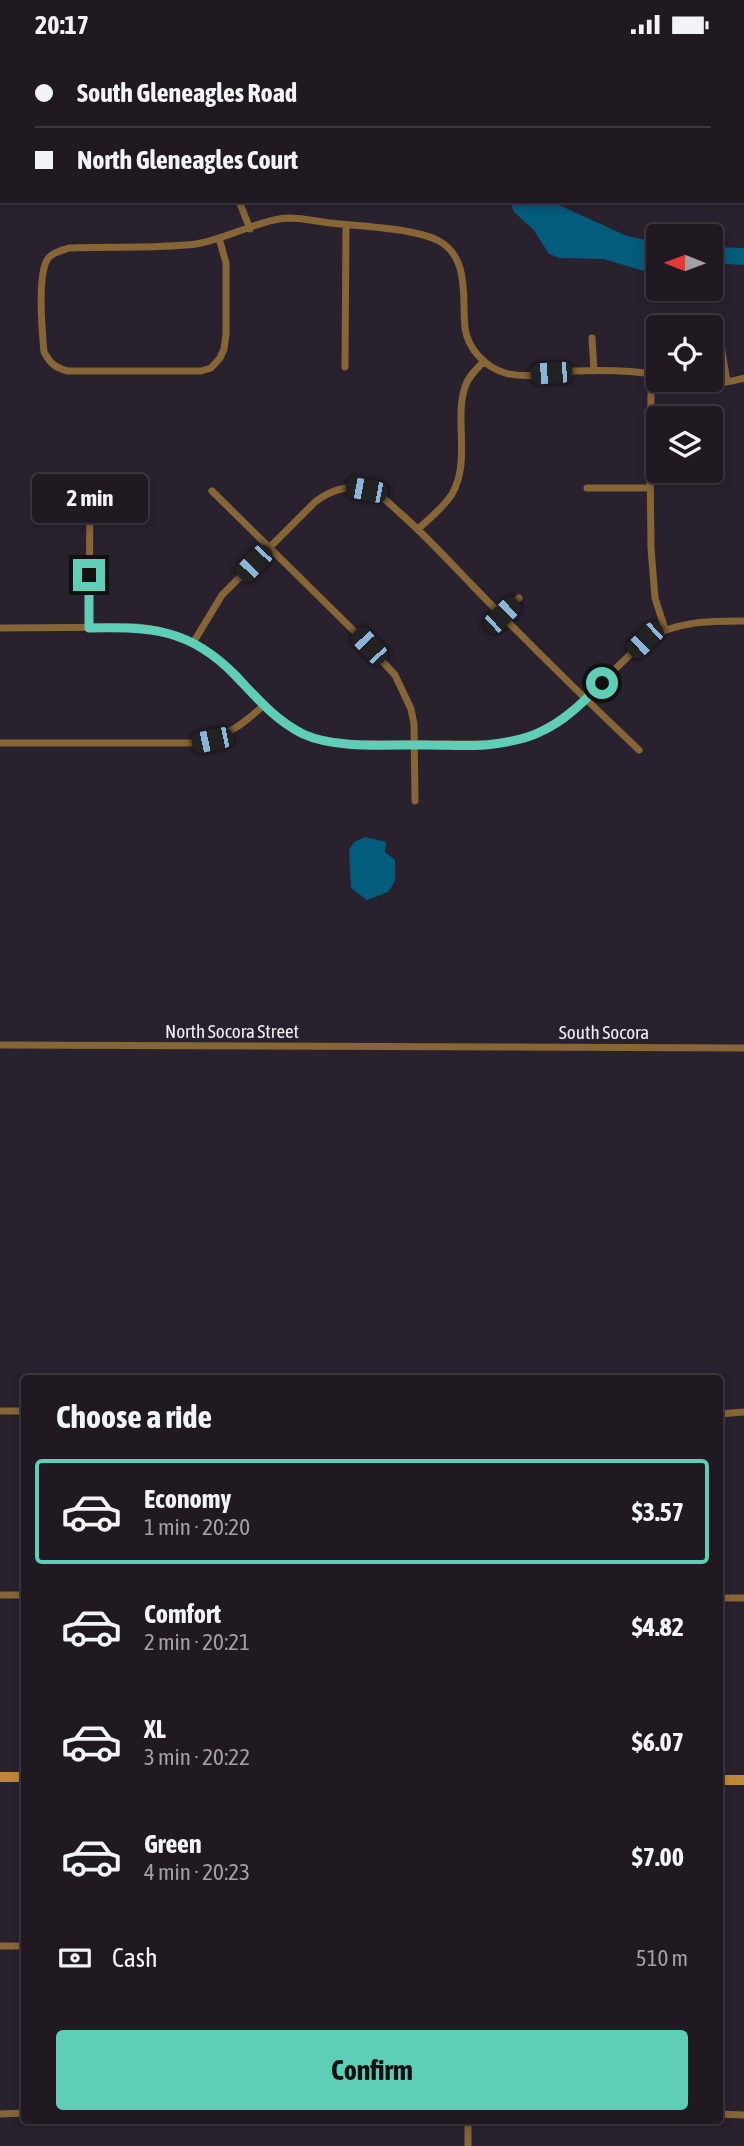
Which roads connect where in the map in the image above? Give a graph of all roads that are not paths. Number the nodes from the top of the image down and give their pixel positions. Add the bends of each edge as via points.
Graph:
1 (240, 203) edge
2 (346, 225) junction
3 (250, 229) junction
4 (219, 239) junction
5 (592, 338) dead end
6 (723, 357) edge
7 (484, 361) junction
8 (345, 367) dead end
9 (594, 371) junction
10 (646, 373) edge
11 (744, 378) edge
12 (723, 382) edge
13 (727, 382) junction
14 (652, 392) edge
15 (587, 488) dead end
16 (650, 488) junction
17 (212, 491) dead end
18 (90, 497) dead end
19 (418, 529) junction
20 (269, 547) junction
21 (519, 598) dead end
22 (502, 615) junction
23 (744, 621) edge
24 (0, 628) edge
25 (89, 628) junction
26 (665, 629) junction
27 (193, 643) junction
28 (585, 699) junction
29 (264, 705) junction
30 (0, 743) edge
31 (413, 745) junction
32 (639, 750) dead end
33 (415, 801) dead end
34 (0, 1045) edge
35 (463, 1048) joint
36 (744, 1048) edge
37 (0, 1411) edge
38 (21, 1411) edge
39 (744, 1412) edge
40 (723, 1414) edge
41 (0, 1595) edge
42 (21, 1595) edge
43 (723, 1598) edge
44 (744, 1598) edge
45 (0, 1777) edge
46 (21, 1777) edge
47 (723, 1780) edge
48 (744, 1780) edge
49 (0, 1946) edge
50 (21, 1946) edge
51 (0, 2113) edge
52 (21, 2113) edge
53 (723, 2114) edge
54 (744, 2115) edge
55 (468, 2124) edge
56 (468, 2146) edge

1 - 3 street
2 - 3 street via 288,218
2 - 7 street via 415,233 444,245 461,272 466,333
2 - 8 street
3 - 4 street
4 - 4 street via 226,263 225,341 211,368 68,371 49,362 44,352 43,288 46,261 56,252
5 - 9 street
6 - 13 street
7 - 9 street via 506,373 524,375
7 - 19 street via 464,388 462,460 456,485
9 - 10 street
11 - 13 street
12 - 13 street
14 - 16 street
15 - 16 street
16 - 26 street via 652,575
17 - 20 street
18 - 25 street
19 - 20 street via 375,493 352,487 327,493
19 - 22 street
20 - 27 street via 222,595
20 - 31 street via 395,675 411,709
21 - 22 street
22 - 28 street
23 - 26 street via 699,621
24 - 25 street
25 - 27 street via 158,630
26 - 28 street via 645,640
27 - 29 street via 215,656
28 - 31 street via 563,720 518,740
28 - 32 street
29 - 30 street via 231,732 197,743
29 - 31 street via 288,725 323,741
31 - 33 street
34 - 35 street, North Socora Street
35 - 36 street, South Socora
37 - 38 street
39 - 40 street
41 - 42 street
43 - 44 street
45 - 46 main road
47 - 48 main road
49 - 50 street
51 - 52 street
53 - 54 street
55 - 56 street

